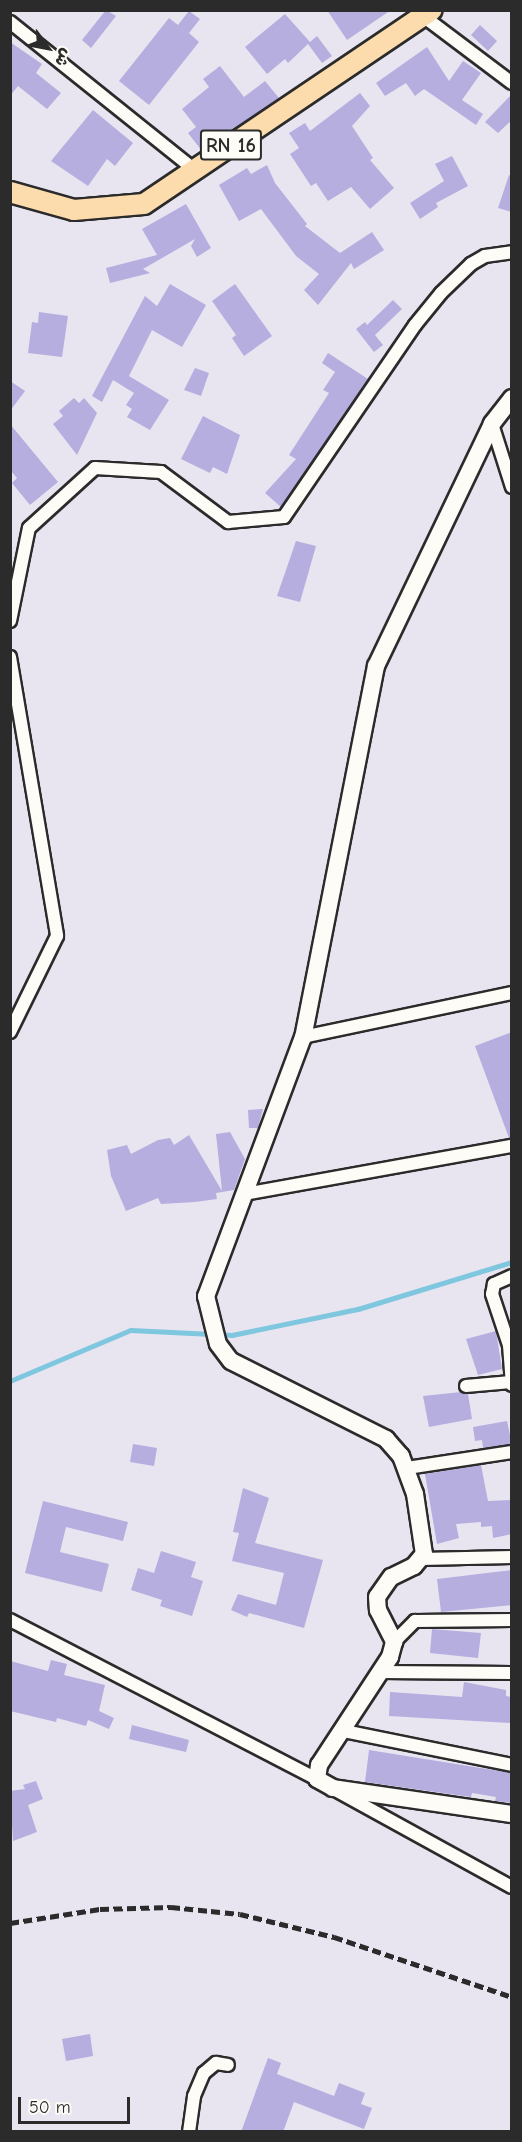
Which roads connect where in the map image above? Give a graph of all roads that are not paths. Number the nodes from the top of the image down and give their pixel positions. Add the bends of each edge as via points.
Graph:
1 (428, 13) edge
2 (10, 22) edge
3 (512, 83) edge
4 (195, 170) junction
5 (10, 192) edge
6 (512, 252) edge
7 (512, 398) edge
8 (492, 424) junction
9 (512, 487) edge
10 (10, 621) edge
11 (10, 657) edge
12 (512, 993) edge
13 (10, 1032) edge
14 (303, 1037) junction
15 (512, 1146) edge
16 (244, 1194) junction
17 (512, 1276) edge
18 (511, 1384) edge
19 (466, 1386) dead end
20 (512, 1452) edge
21 (407, 1468) junction
22 (512, 1557) edge
23 (421, 1560) junction
24 (10, 1620) edge
25 (512, 1620) edge
26 (394, 1642) junction
27 (381, 1672) junction
28 (512, 1673) edge
29 (344, 1731) junction
30 (512, 1765) edge
31 (317, 1779) junction
32 (333, 1788) junction
33 (512, 1814) edge
34 (512, 1887) edge
35 (228, 2065) dead end
36 (189, 2132) edge

1 - 3 street
1 - 4 main road, RN 16
2 - 4 street
4 - 5 main road, RN 16 via 144,204 74,210
6 - 10 street via 485,256 471,264 435,301 284,517 228,522 161,472 95,468 29,528
7 - 8 main road
8 - 9 street
8 - 14 main road via 376,666
11 - 13 street via 57,936
12 - 14 street
14 - 16 main road
15 - 16 street
16 - 21 main road via 206,1296 218,1344 243,1369 386,1439
17 - 18 street via 494,1284 492,1294 509,1345
18 - 19 street
20 - 21 street
21 - 23 main road via 425,1544
22 - 23 street
23 - 26 main road via 391,1577 377,1597 378,1610
24 - 31 street
25 - 26 street via 415,1621
26 - 27 main road
27 - 28 street
27 - 29 main road
29 - 30 street
29 - 31 main road via 319,1765
31 - 32 main road
32 - 33 main road
32 - 34 street
35 - 36 street via 216,2063 204,2073 194,2096

